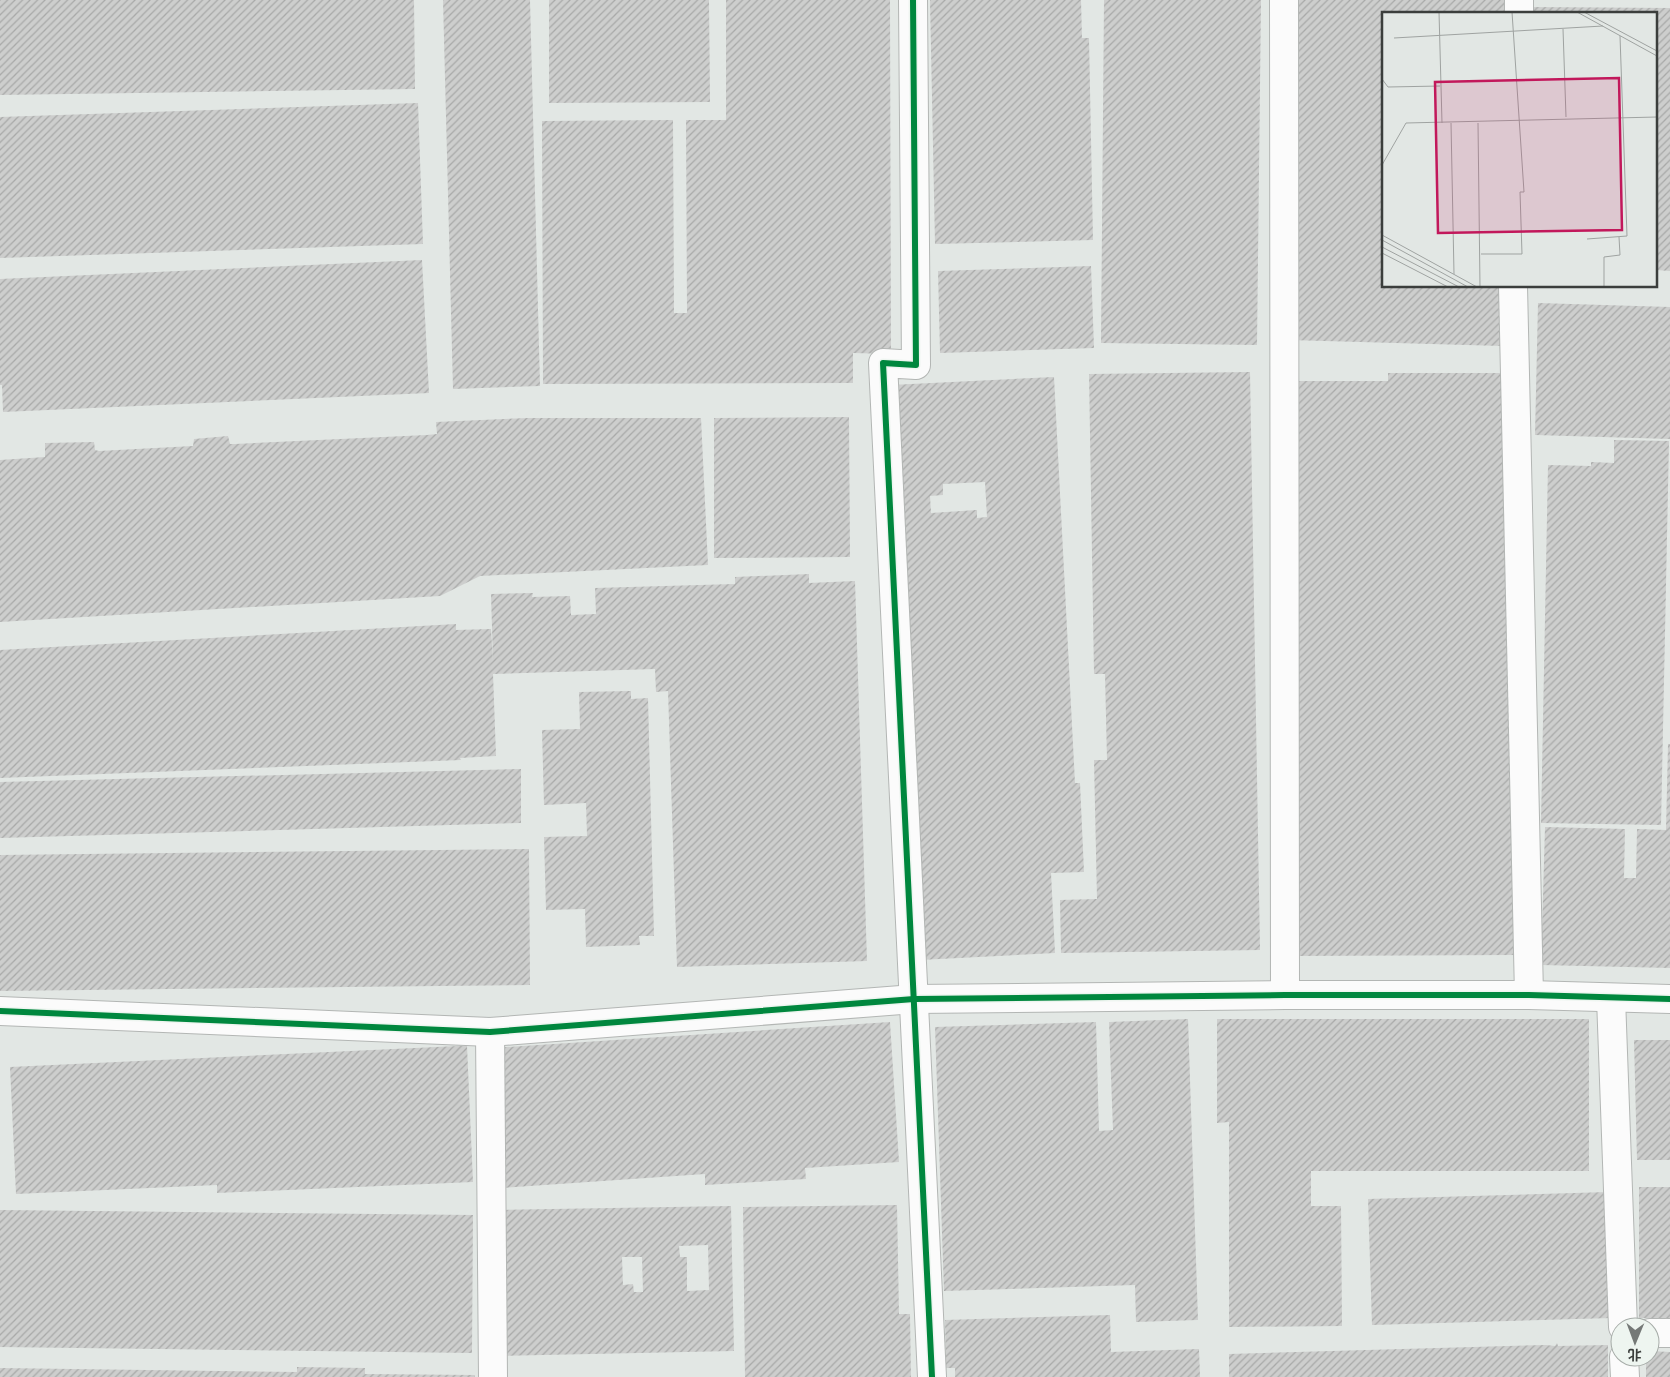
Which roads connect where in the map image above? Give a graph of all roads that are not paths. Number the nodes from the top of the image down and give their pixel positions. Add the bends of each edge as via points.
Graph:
1 (912, 0) edge
2 (1284, 0) edge
3 (1513, 288) edge
4 (1285, 995) junction
5 (1529, 995) junction
6 (1611, 998) junction
7 (914, 999) junction
8 (1670, 1000) edge
9 (0, 1011) edge
10 (490, 1032) junction
11 (1623, 1317) edge
12 (493, 1377) edge
13 (932, 1377) edge

1 - 7 street via 916,365 883,363
2 - 4 street
3 - 5 street
4 - 5 street
4 - 7 street
5 - 6 street
6 - 8 street
6 - 11 street
7 - 10 street
7 - 13 street
9 - 10 street
10 - 12 street

